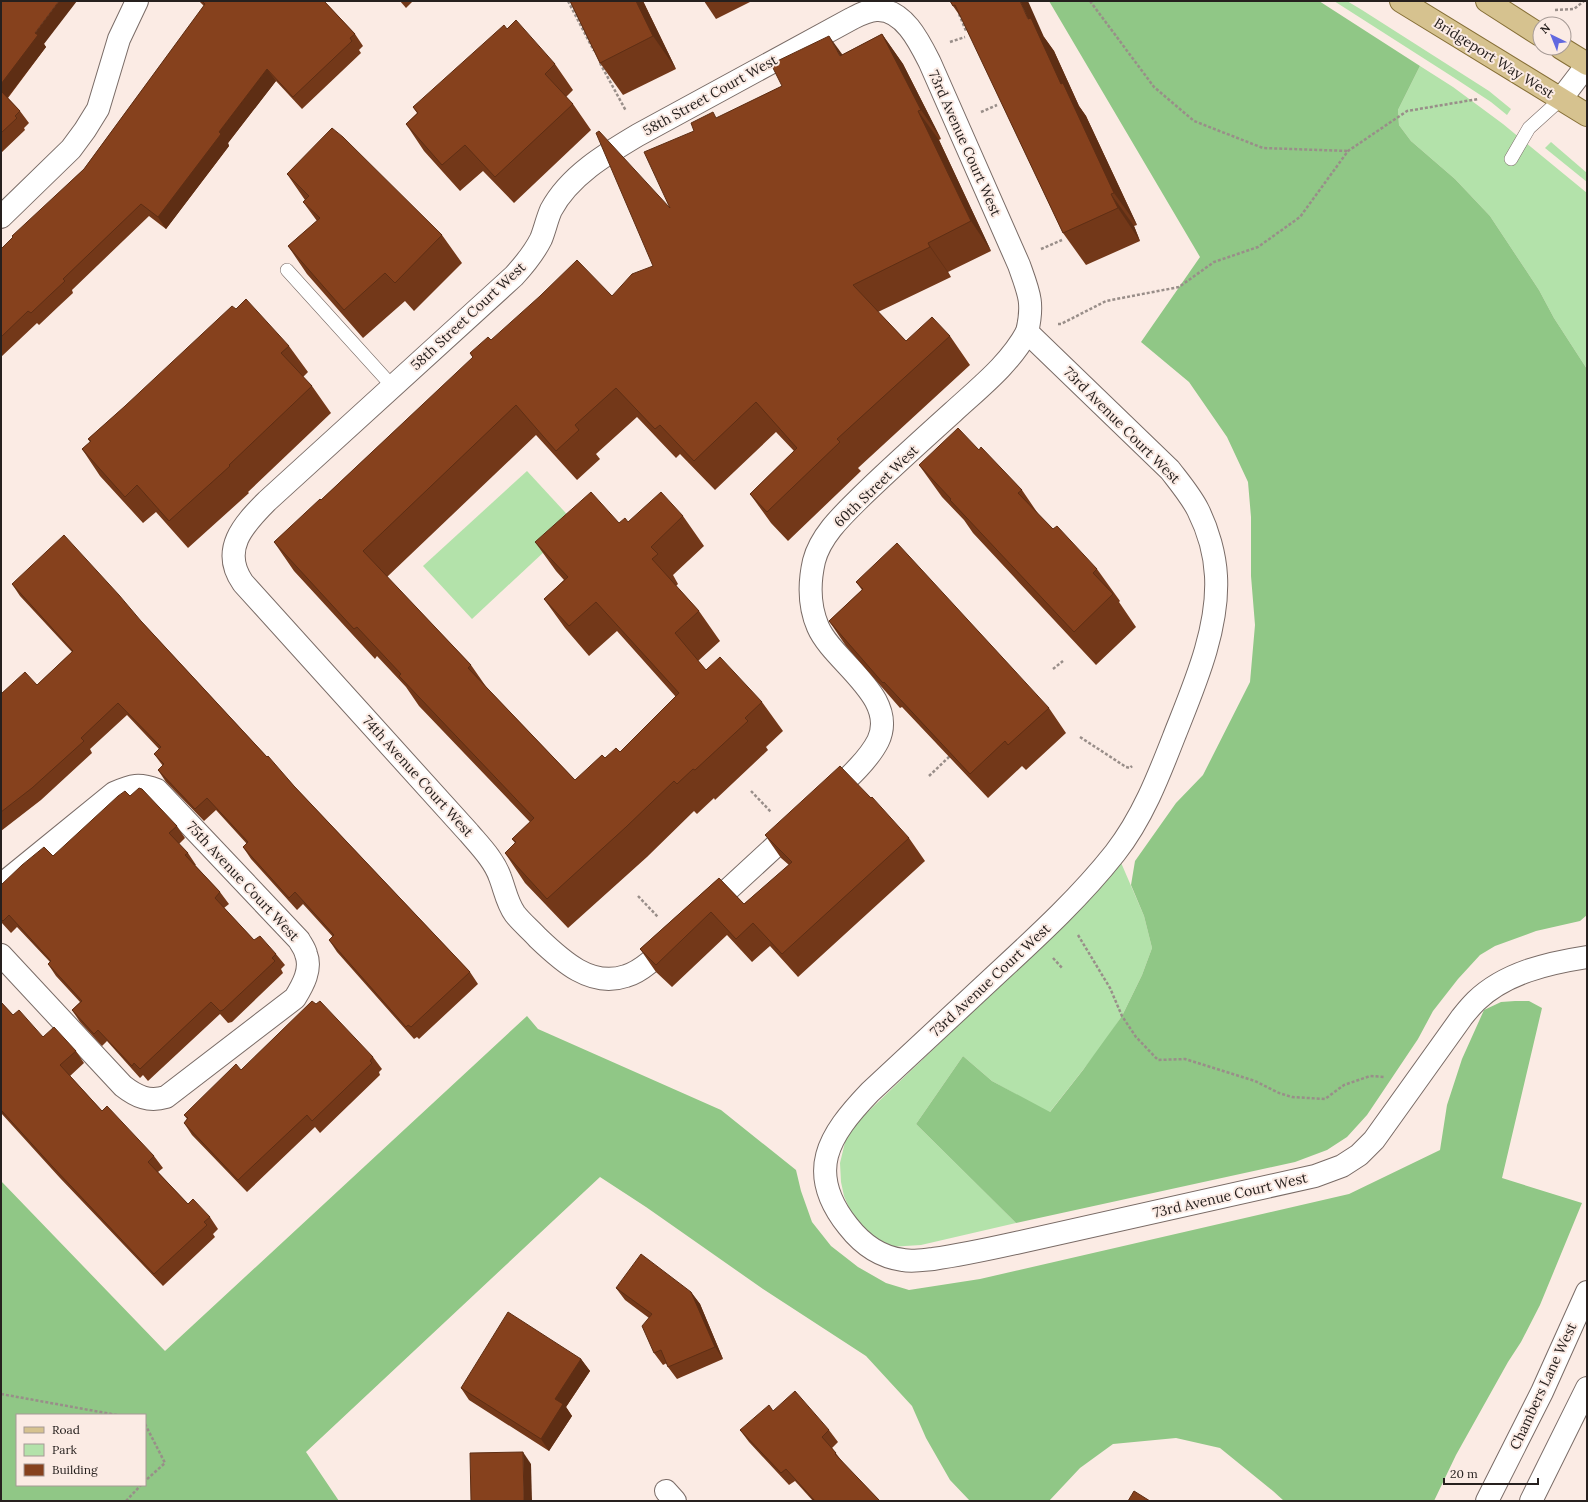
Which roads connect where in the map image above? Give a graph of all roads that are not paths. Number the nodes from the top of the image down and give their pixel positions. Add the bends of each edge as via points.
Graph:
1 (137, 1) edge
2 (1401, 1) edge
3 (1487, 1) edge
4 (867, 6) edge
5 (1532, 29) edge
6 (1572, 54) edge
7 (1587, 64) edge
8 (1561, 99) junction
9 (1587, 115) edge
10 (1511, 159) dead end
11 (1, 217) edge
12 (287, 270) dead end
13 (1028, 328) junction
14 (393, 387) junction
15 (234, 564) joint
16 (1, 885) edge
17 (1, 955) edge
18 (1587, 957) edge
19 (602, 979) joint
20 (1587, 1292) edge
21 (1587, 1388) edge
22 (1487, 1501) edge
23 (1531, 1501) edge

1 - 11 street via 119,39 98,108 85,130 71,149
2 - 8 main road, Bridgeport Way West
3 - 5 main road
4 - 13 street, 73rd Avenue Court West via 891,12 899,18 912,31 925,53 1019,265 1031,305
4 - 14 street, 58th Street Court West via 830,30 638,135 596,162 564,191 551,210 541,239 526,263 498,292
6 - 7 main road
7 - 8 street
8 - 9 main road, Bridgeport Way West
8 - 10 lane via 1529,128
12 - 14 lane
13 - 18 street, 73rd Avenue Court West via 1170,470 1198,510 1206,529 1216,577 1215,603 1206,649 1155,784 1137,819 1116,851 1064,911 870,1092 837,1131 830,1143 825,1183 840,1216 851,1230 875,1252 884,1256 904,1261 953,1256 1315,1176 1342,1166 1359,1155 1374,1140 1462,1017 1490,989 1510,978 1550,963
13 - 19 street, 60th Street West via 1022,341 999,369 833,526 814,560 810,596 818,627 824,639 879,707 882,728 878,741 839,787 642,967 627,976
14 - 15 street, 58th Street Court West via 255,513 244,526 234,545
15 - 19 street, 74th Avenue Court West via 239,577 252,594 484,851 500,877 515,914 569,965 580,972
16 - 17 street, 75th Avenue Court West via 114,793 129,786 144,785 157,790 299,940 307,954 307,972 295,998 166,1097 154,1100 133,1094 123,1086
20 - 22 street, Chambers Lane West via 1542,1392
21 - 23 street

